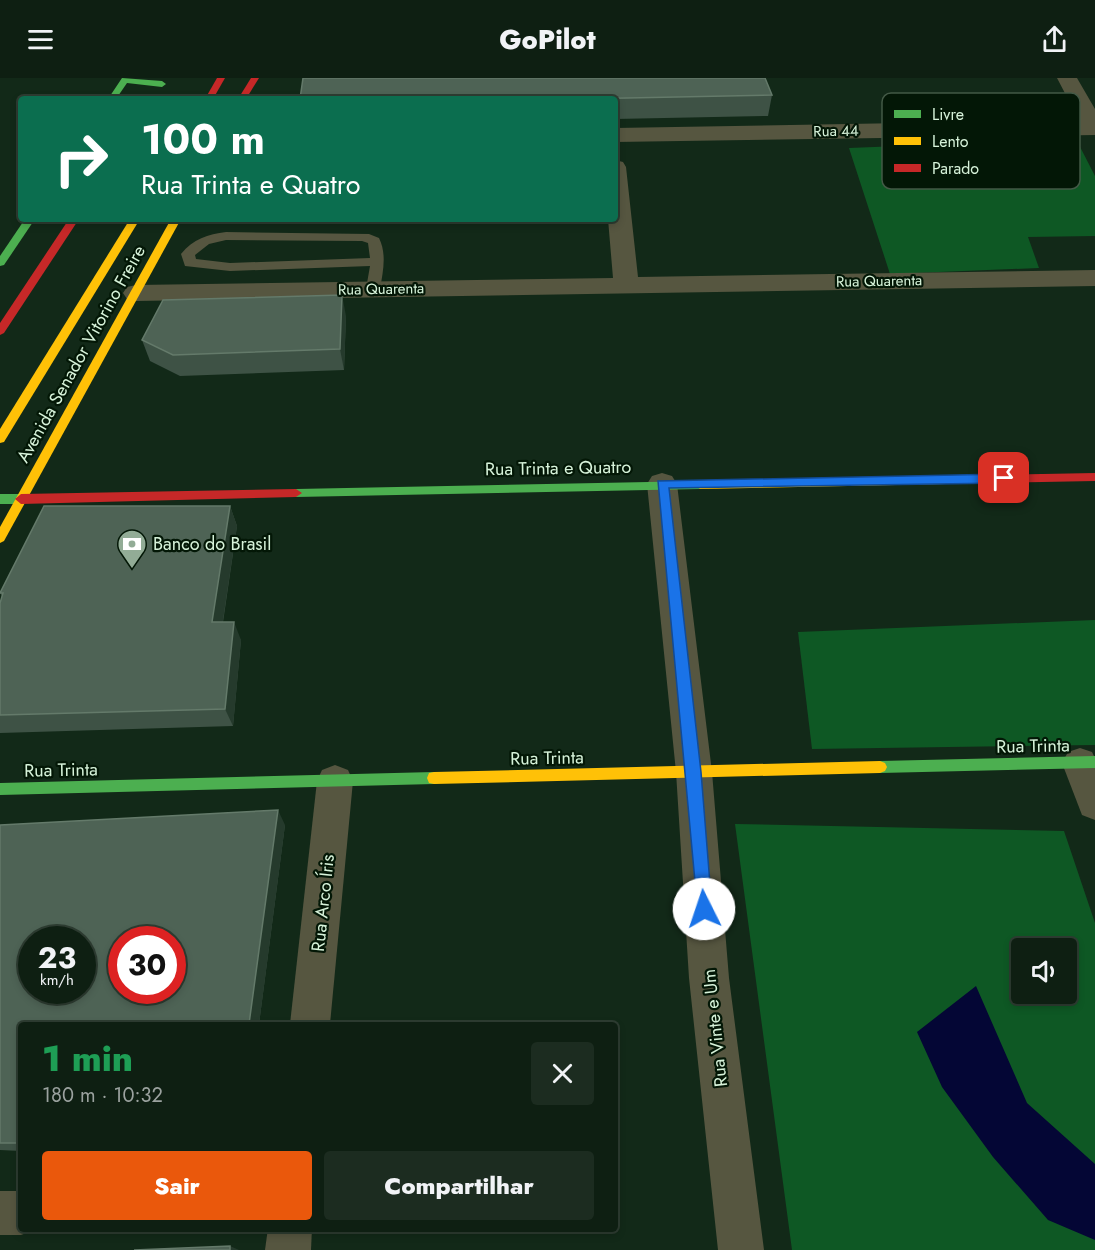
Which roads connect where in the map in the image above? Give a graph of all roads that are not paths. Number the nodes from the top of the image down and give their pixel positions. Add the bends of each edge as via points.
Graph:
1 (221, 78) edge
2 (255, 78) edge
3 (1067, 78) edge
4 (126, 79) edge
5 (164, 81) edge
6 (1075, 93) edge
7 (114, 96) edge
8 (154, 96) edge
9 (210, 96) edge
10 (244, 96) edge
11 (1080, 102) edge
12 (1094, 127) edge
13 (882, 131) edge
14 (618, 135) edge
15 (618, 199) edge
16 (28, 222) edge
17 (72, 222) edge
18 (133, 222) edge
19 (174, 222) edge
20 (377, 262) junction
21 (0, 263) edge
22 (1095, 278) edge
23 (626, 285) junction
24 (373, 289) junction
25 (136, 293) junction
26 (0, 331) edge
27 (0, 439) edge
28 (1095, 477) edge
29 (662, 484) junction
30 (0, 499) edge
31 (21, 499) junction
32 (0, 538) edge
33 (1088, 763) edge
34 (694, 772) junction
35 (335, 781) junction
36 (0, 789) edge
37 (1095, 804) edge
38 (310, 1022) edge
39 (0, 1213) edge
40 (18, 1213) edge
41 (290, 1232) edge
42 (288, 1250) edge
43 (741, 1250) edge

1 - 9 street
2 - 10 street
3 - 6 street
4 - 5 street
4 - 7 street
5 - 8 street
11 - 12 street
13 - 14 street, Rua 44
15 - 23 street
16 - 21 street
17 - 26 street
18 - 27 street, Avenida Senador Vitorino Freire
19 - 25 street, Avenida Senador Vitorino Freire
20 - 20 lane via 374,241 341,236 208,238 188,254 190,263 230,267
20 - 24 lane
22 - 23 street, Rua Quarenta
23 - 24 street, Rua Quarenta
24 - 25 street, Rua Quarenta
25 - 31 street, Avenida Senador Vitorino Freire
28 - 29 street, Rua Trinta e Quatro
29 - 31 street, Rua Trinta e Quatro
29 - 34 street, Rua Vinte e Um
30 - 31 street, Rua Trinta e Quatro
31 - 32 street, Avenida Senador Vitorino Freire
33 - 34 street, Rua Trinta
33 - 37 street
34 - 35 street, Rua Trinta
34 - 43 street, Rua Vinte e Um via 708,978
35 - 36 street, Rua Trinta
35 - 38 street, Rua Arco Íris
39 - 40 street
41 - 42 street

